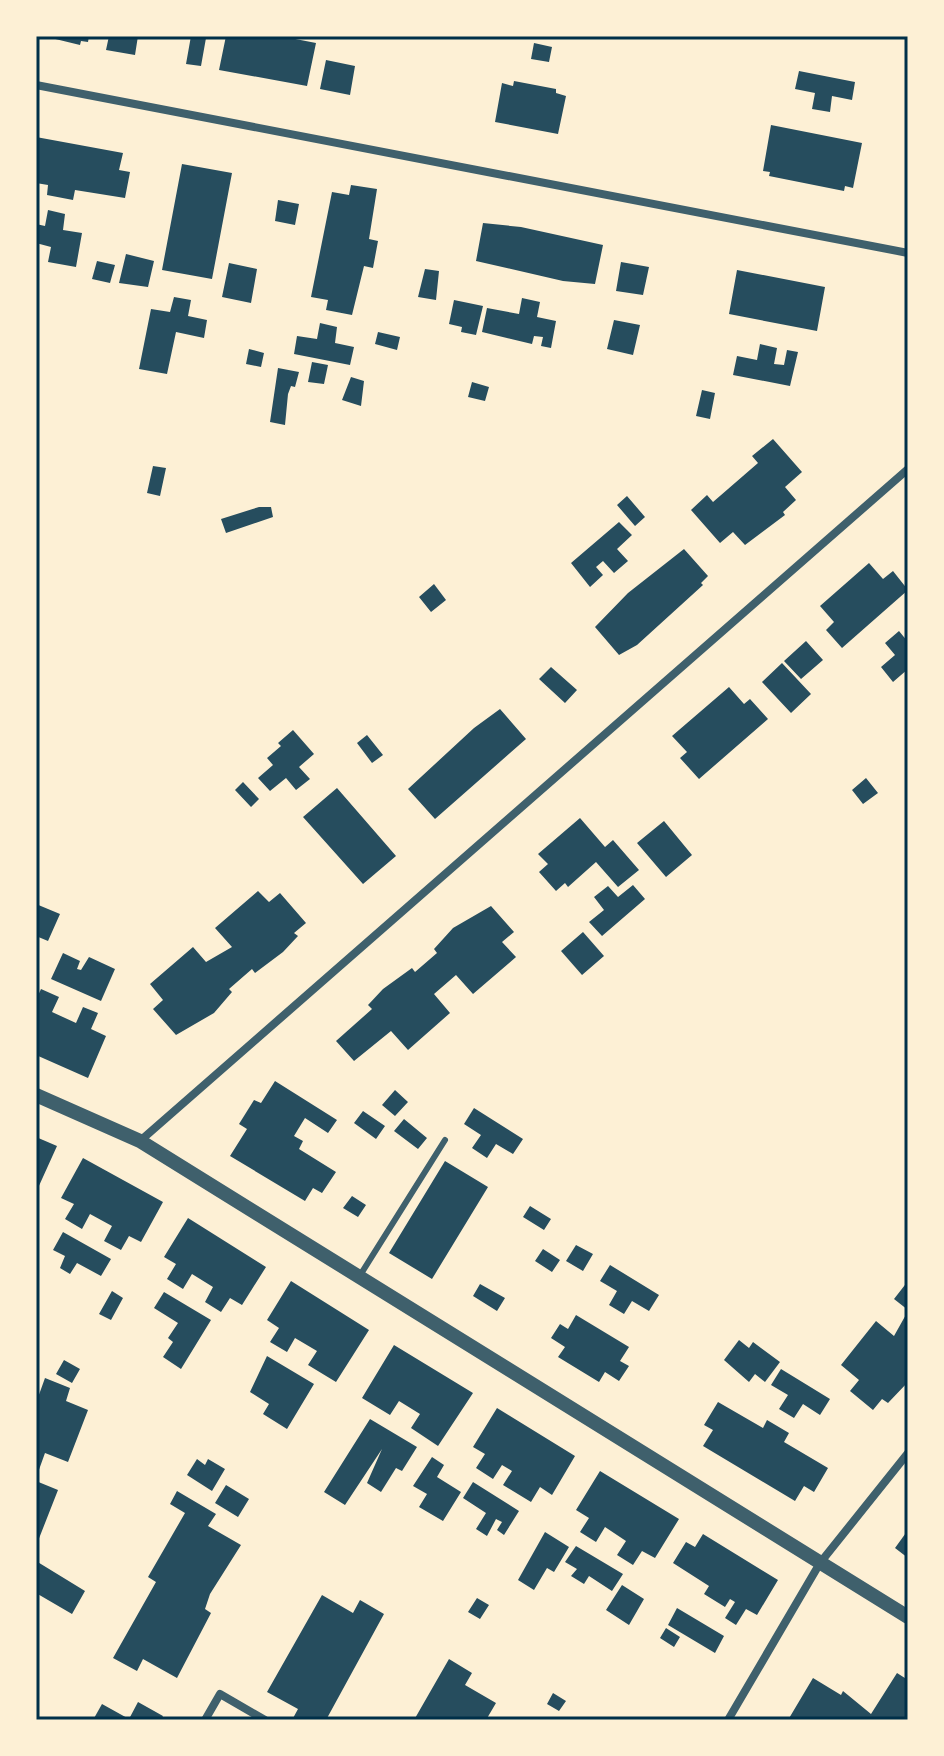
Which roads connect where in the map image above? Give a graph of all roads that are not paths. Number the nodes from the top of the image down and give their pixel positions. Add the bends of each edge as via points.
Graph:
1 (36, 85) edge
2 (908, 253) edge
3 (908, 469) edge
4 (36, 1095) edge
5 (445, 1140) dead end
6 (140, 1141) junction
7 (359, 1277) junction
8 (908, 1453) edge
9 (820, 1563) junction
10 (908, 1617) edge
11 (205, 1720) edge
12 (265, 1720) edge
13 (728, 1720) edge

1 - 2 street
3 - 6 street
4 - 6 street
5 - 7 lane
6 - 7 street
7 - 9 street
8 - 9 street
9 - 10 street
9 - 13 street
11 - 12 street via 220,1694

